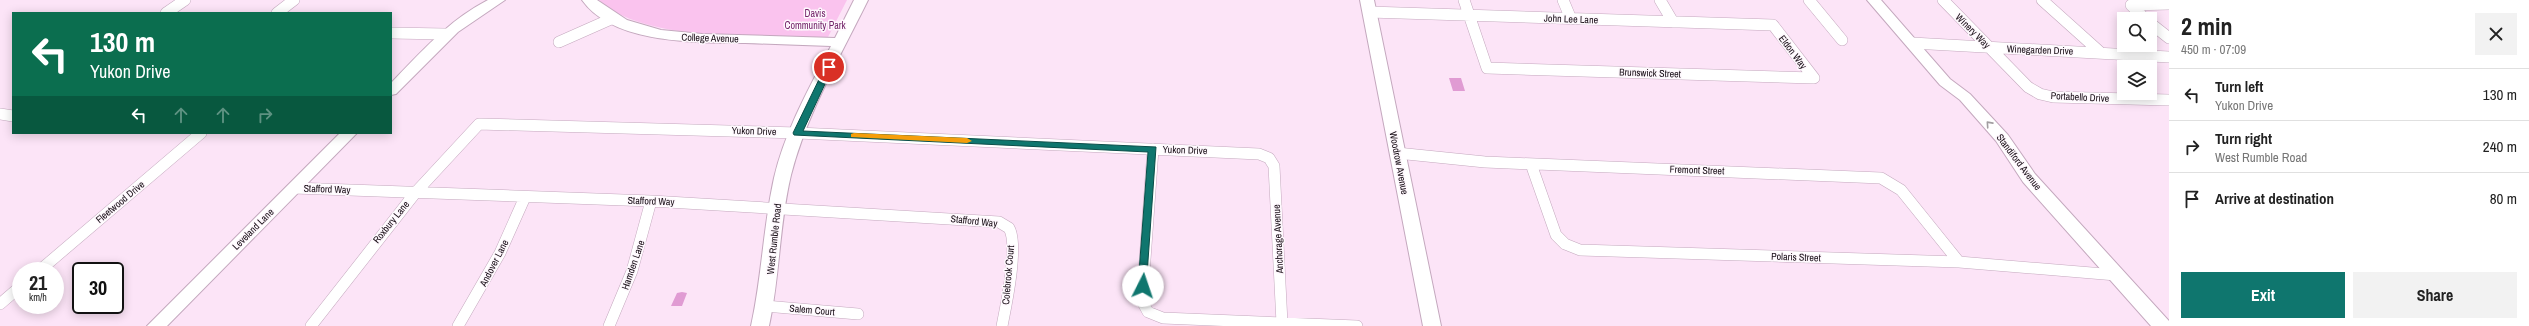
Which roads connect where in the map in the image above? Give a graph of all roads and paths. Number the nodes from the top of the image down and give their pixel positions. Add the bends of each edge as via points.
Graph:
1 (185, 0) edge
2 (294, 0) edge
3 (497, 0) edge
4 (588, 0) edge
5 (861, 0) edge
6 (1464, 0) edge
7 (1563, 0) edge
8 (1660, 0) edge
9 (1809, 0) edge
10 (1874, 0) edge
11 (1943, 0) edge
12 (2042, 0) edge
13 (2169, 4) edge
14 (1368, 6) edge
15 (167, 12) edge
16 (278, 12) edge
17 (2136, 12) edge
18 (1469, 16) junction
19 (611, 19) junction
20 (1571, 19) junction
21 (1673, 22) junction
22 (1773, 25) joint
23 (2157, 29) edge
24 (392, 33) edge
25 (445, 34) junction
26 (2169, 38) edge
27 (1842, 40) dead end
28 (559, 42) dead end
29 (840, 42) junction
30 (1912, 43) junction
31 (1991, 49) junction
32 (2100, 52) junction
33 (2169, 57) edge
34 (1814, 78) joint
35 (392, 90) edge
36 (2040, 94) joint
37 (2169, 100) edge
38 (0, 114) edge
39 (12, 116) edge
40 (479, 124) joint
41 (798, 133) junction
42 (200, 134) edge
43 (348, 134) edge
44 (1152, 149) junction
45 (1397, 153) junction
46 (1267, 157) joint
47 (1531, 164) junction
48 (294, 188) junction
49 (416, 192) junction
50 (525, 197) junction
51 (650, 201) junction
52 (776, 208) junction
53 (1006, 225) joint
54 (50, 262) edge
55 (1959, 262) junction
56 (2116, 275) junction
57 (12, 294) edge
58 (0, 304) edge
59 (765, 306) junction
60 (858, 314) dead end
61 (2162, 321) edge
62 (1282, 323) junction
63 (156, 326) edge
64 (311, 326) edge
65 (458, 326) edge
66 (610, 326) edge
67 (760, 326) edge
68 (1002, 326) edge
69 (1357, 326) edge
70 (1432, 326) edge

1 - 15 street
2 - 16 street
3 - 25 street via 472,12
4 - 19 street, College Avenue
5 - 29 street, West Rumble Road
6 - 18 street
7 - 20 street
8 - 21 street
9 - 27 street
10 - 30 street
11 - 31 street, Winery Way
12 - 32 street
13 - 17 street via 2131,5
14 - 18 street, John Lee Lane
14 - 45 street, Woodrow Avenue
18 - 20 street, John Lee Lane
18 - 34 street, Brunswick Street via 1487,68
19 - 28 street
19 - 29 street, College Avenue via 643,30 676,36
20 - 21 street, John Lee Lane
21 - 22 street, John Lee Lane
22 - 34 street, Eldon Way
23 - 26 street
24 - 25 street
25 - 35 street
29 - 41 street, West Rumble Road
30 - 31 street, Winegarden Drive
30 - 56 street, Standiford Avenue via 1945,82 1950,96 1978,128 2029,178
31 - 32 street, Winegarden Drive
31 - 36 street, Winery Way via 2028,87
32 - 33 street, Winegarden Drive
36 - 37 street, Portabello Drive via 2053,97
38 - 39 street
40 - 41 street, Yukon Drive
40 - 49 street, Roxbury Lane
41 - 44 street, Yukon Drive
41 - 52 street, West Rumble Road
42 - 54 street, Fleetwood Drive
43 - 48 street, Leveland Lane
44 - 46 street, Yukon Drive via 1254,153
44 - 62 street via 1142,301 1148,312 1163,318
45 - 47 street, Fremont Street
45 - 70 street, Woodrow Avenue
46 - 62 street, Anchorage Avenue via 1274,166
47 - 55 street, Fremont Street via 1881,178 1901,190
47 - 55 street, Polaris Street via 1556,235 1565,244 1580,250
48 - 49 street, Stafford Way
48 - 63 street, Leveland Lane
49 - 50 street, Stafford Way
49 - 64 street, Roxbury Lane
50 - 51 street, Stafford Way
50 - 65 street, Andover Lane via 500,253
51 - 52 street, Stafford Way
51 - 66 street, Hamden Lane via 632,271
52 - 53 street, Stafford Way via 992,221
52 - 59 street, West Rumble Road via 772,267
53 - 68 street, Colebrook Court via 1012,235
55 - 56 street, Polaris Street
56 - 61 street, Standiford Avenue
57 - 58 street
59 - 60 street, Salem Court
59 - 67 street, West Rumble Road
62 - 69 street

